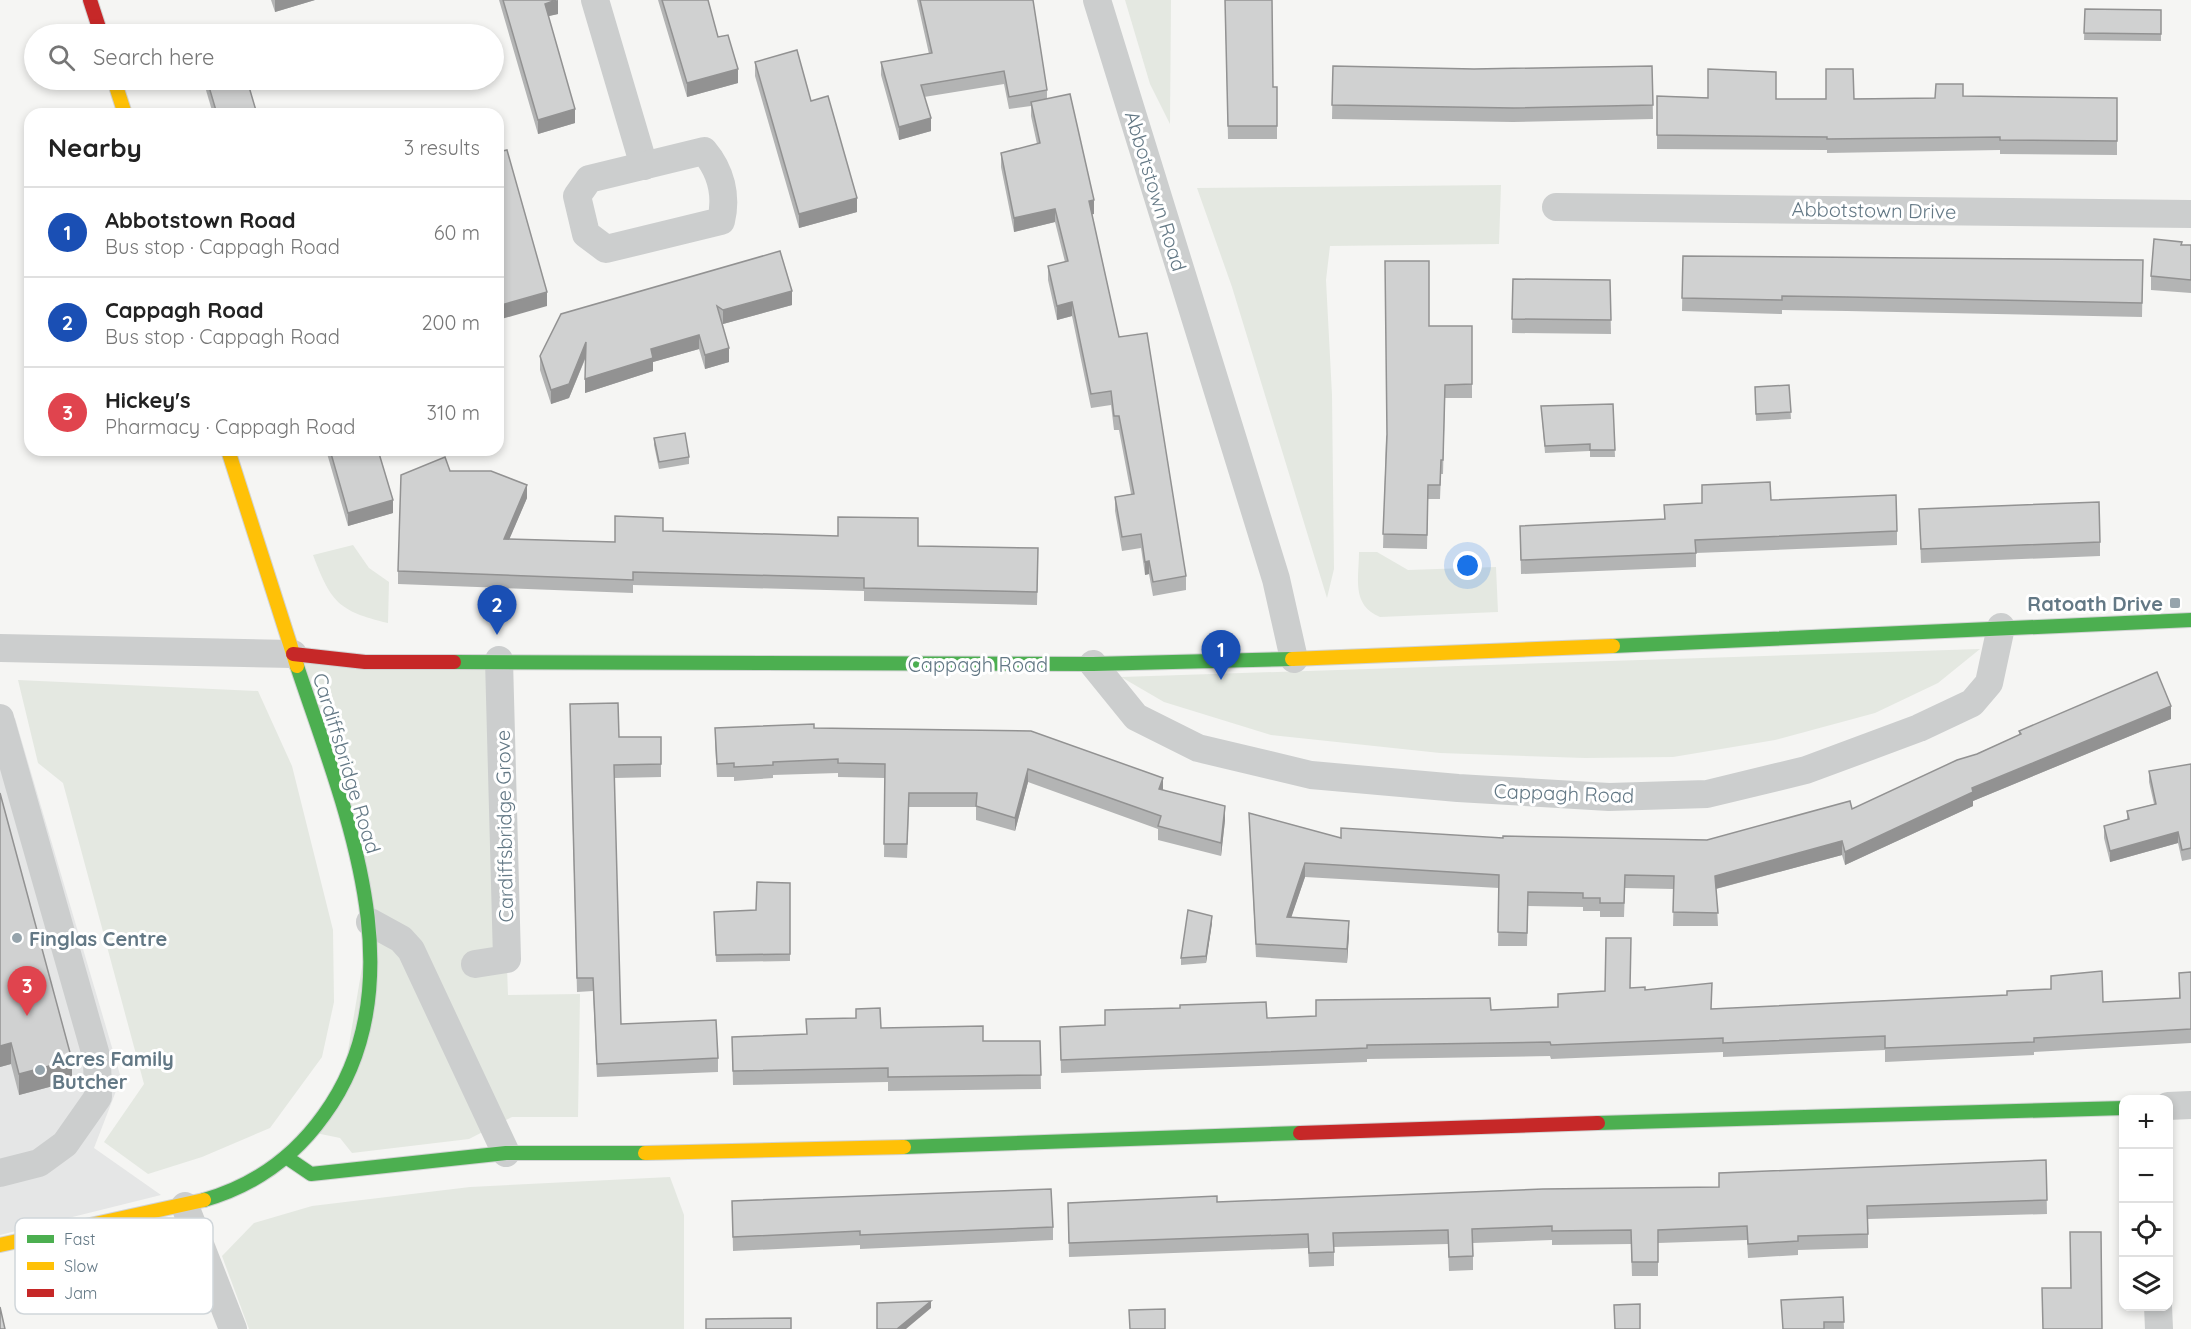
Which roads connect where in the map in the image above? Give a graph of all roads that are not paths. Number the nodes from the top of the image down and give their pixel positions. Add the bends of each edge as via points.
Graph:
1 (90, 0) edge
2 (595, 0) edge
3 (1097, 0) edge
4 (98, 24) edge
5 (117, 90) edge
6 (123, 108) edge
7 (644, 166) junction
8 (1556, 207) dead end
9 (2191, 214) edge
10 (230, 456) edge
11 (2191, 620) edge
12 (2001, 627) junction
13 (0, 648) edge
14 (293, 654) junction
15 (1294, 659) junction
16 (499, 660) junction
17 (1092, 664) junction
18 (0, 718) edge
19 (370, 922) junction
20 (475, 964) dead end
21 (2173, 1106) edge
22 (2191, 1106) edge
23 (2119, 1108) edge
24 (506, 1153) junction
25 (286, 1157) junction
26 (0, 1173) edge
27 (184, 1206) junction
28 (127, 1218) edge
29 (189, 1218) edge
30 (15, 1242) edge
31 (0, 1245) edge
32 (213, 1277) edge
33 (2158, 1311) edge
34 (234, 1329) edge
35 (2159, 1329) edge

1 - 4 street
2 - 7 street
3 - 15 street, Abbotstown Road via 1276,579
5 - 6 street
7 - 7 street via 589,179 577,196 586,234 606,249 721,221 725,203 716,165 704,151
8 - 9 street, Abbotstown Drive
10 - 14 street, Cardiffsbridge Road
11 - 12 street, Cappagh Road
12 - 15 street, Cappagh Road
12 - 17 street, Cappagh Road via 1989,683 1972,703 1919,728 1806,770 1707,794 1609,797 1311,775 1198,748 1136,717
13 - 14 street, Cappagh Road
14 - 16 street, Cappagh Road via 365,662
14 - 19 street, Cardiffsbridge Road via 350,827
15 - 17 street, Cappagh Road
16 - 17 street, Cappagh Road
16 - 20 street, Cardiffsbridge Grove via 507,959
18 - 26 street via 97,1059 98,1097 65,1144 39,1163
19 - 24 street via 401,939 411,950
19 - 25 street, Cardiffsbridge Road via 368,1017 341,1092 306,1140
21 - 22 street
23 - 24 street via 726,1153
24 - 25 street via 311,1174
25 - 27 street, Cardiffsbridge Road via 233,1192
27 - 28 street, Cardiffsbridge Road
27 - 29 street
30 - 31 street, Cardiffsbridge Road
32 - 34 street
33 - 35 street

